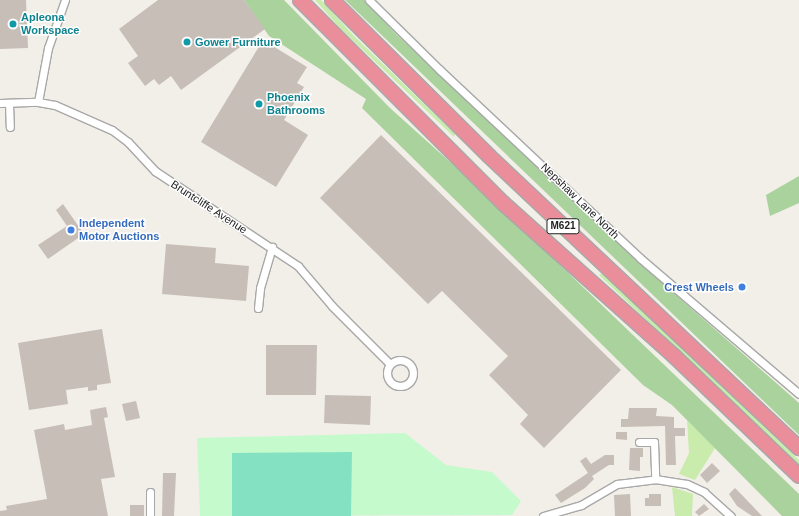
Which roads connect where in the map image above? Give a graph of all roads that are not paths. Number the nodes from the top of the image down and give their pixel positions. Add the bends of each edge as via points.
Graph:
1 (65, 0) edge
2 (300, 0) edge
3 (332, 0) edge
4 (370, 0) edge
5 (38, 102) junction
6 (0, 104) edge
7 (9, 104) junction
8 (10, 127) dead end
9 (272, 247) junction
10 (258, 308) dead end
11 (390, 364) dead end
12 (799, 394) edge
13 (639, 442) dead end
14 (799, 448) edge
15 (799, 476) edge
16 (655, 479) junction
17 (150, 492) dead end
18 (150, 516) edge
19 (543, 516) edge
20 (731, 516) edge

1 - 5 street via 48,48
2 - 15 highway, M621 via 504,204 674,356
3 - 14 highway, M621 via 489,156
4 - 12 street, Nepshaw Lane North via 434,65 640,258
5 - 7 street, Bruntcliffe Avenue
5 - 9 street, Bruntcliffe Avenue via 80,114 112,130 128,142 162,176
6 - 7 street, Bruntcliffe Avenue
7 - 8 street
9 - 10 street via 260,288
9 - 11 street, Bruntcliffe Avenue via 298,266 332,306
13 - 16 street via 654,442
16 - 19 street via 617,484 581,505
16 - 20 street via 687,484 704,492
17 - 18 street

